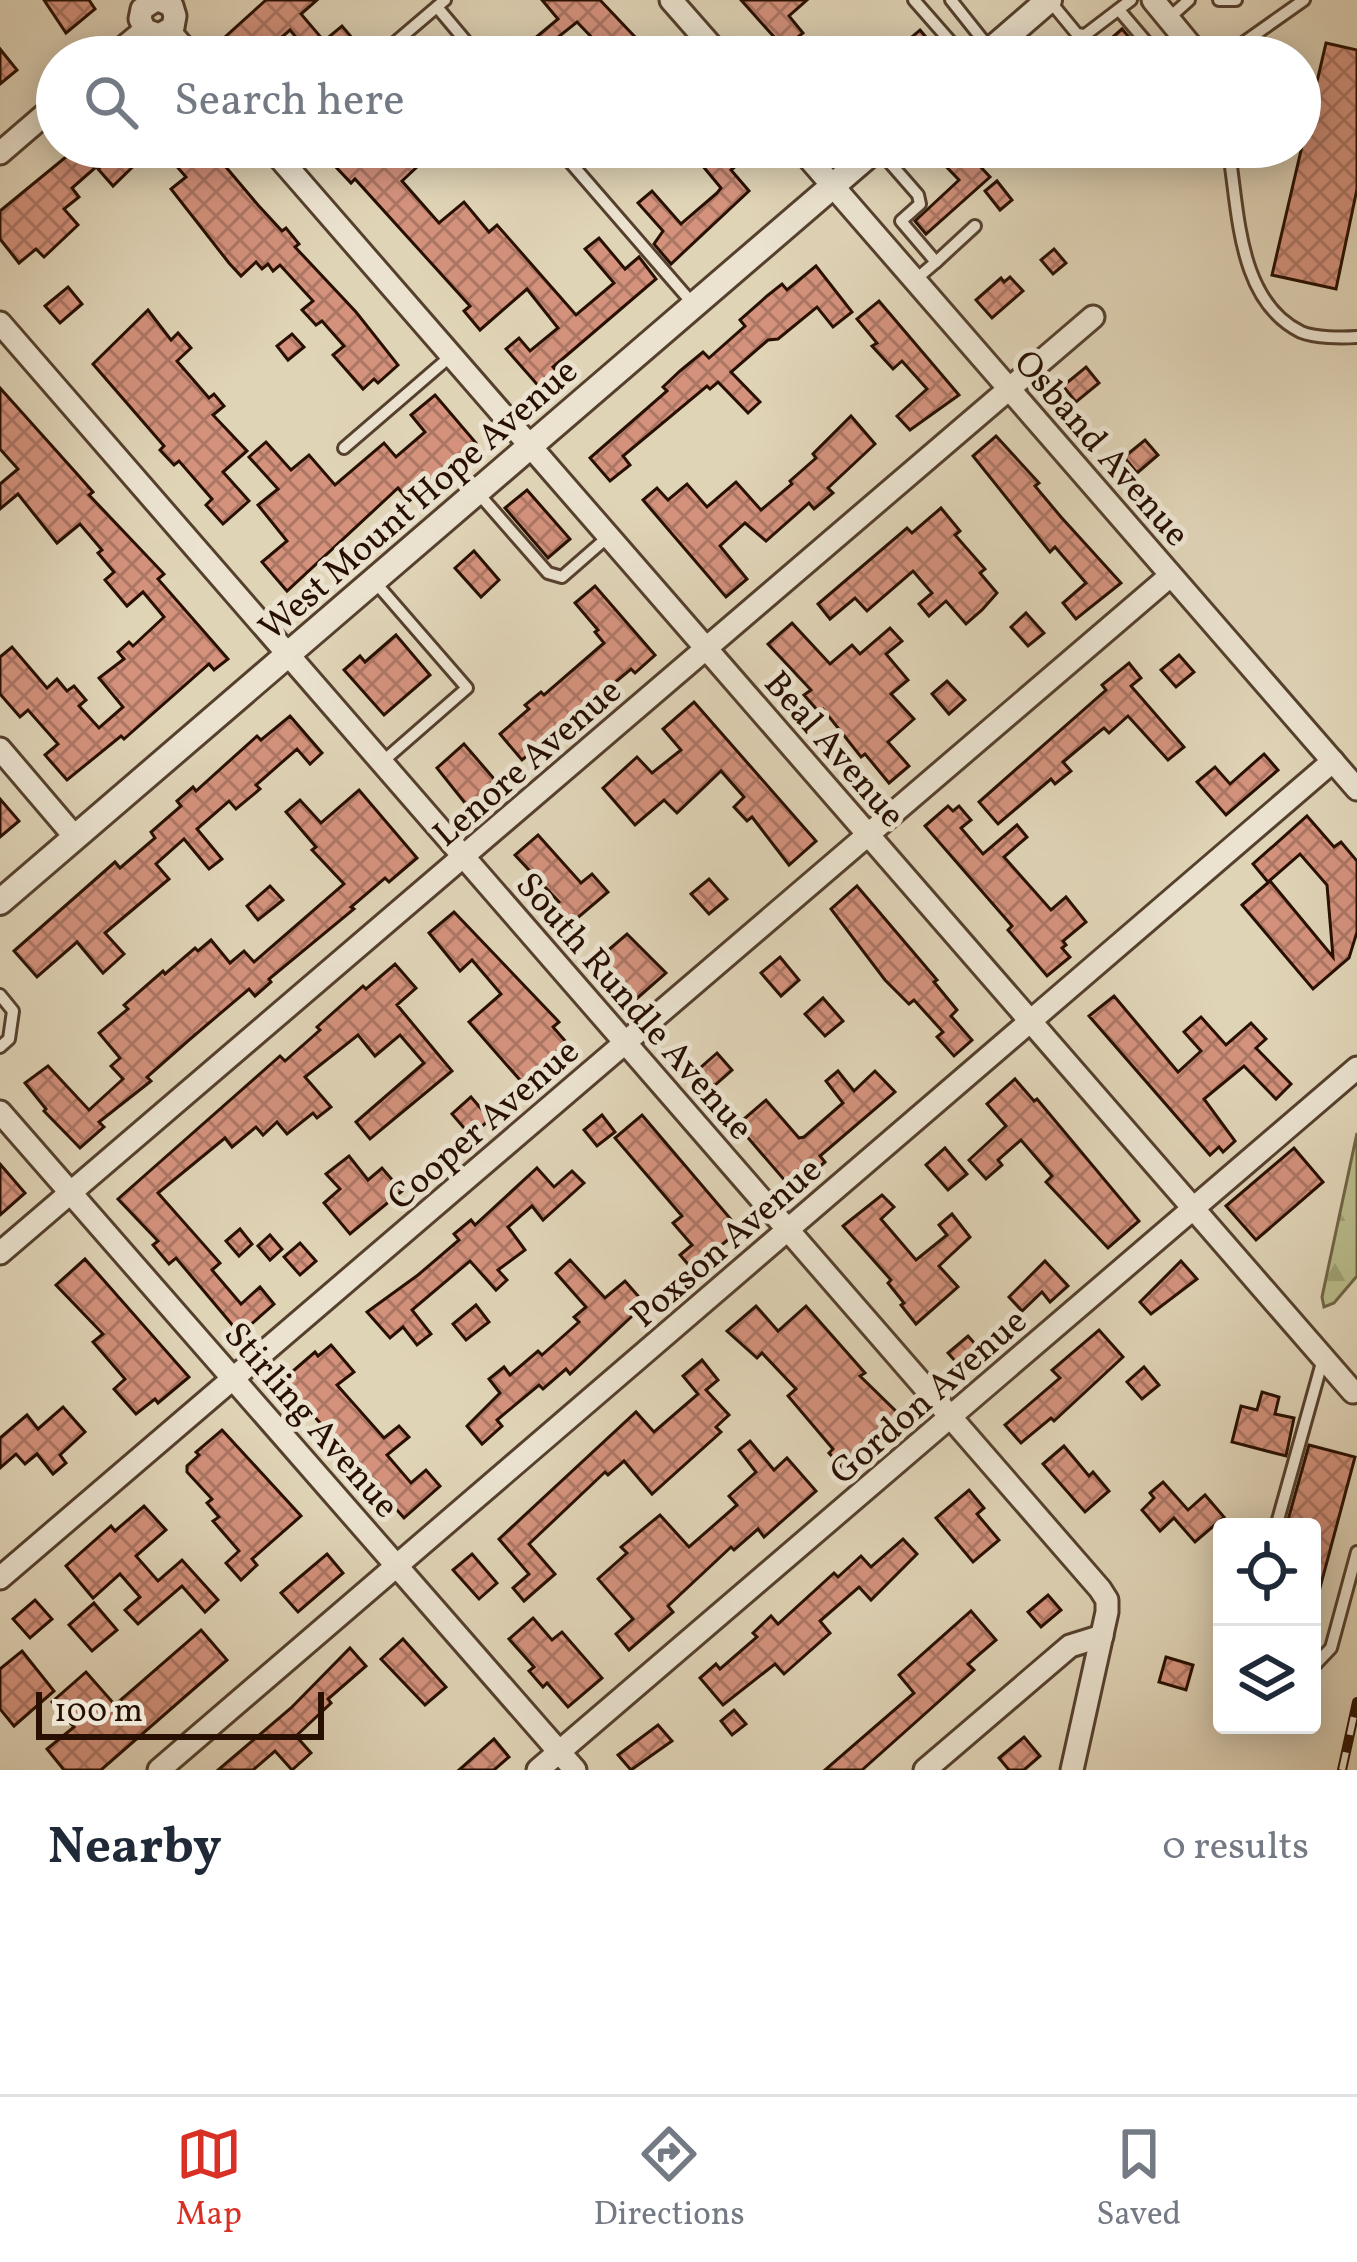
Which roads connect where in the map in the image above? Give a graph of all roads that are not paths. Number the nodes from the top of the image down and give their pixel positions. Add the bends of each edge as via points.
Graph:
1 (671, 0) edge
2 (914, 0) edge
3 (951, 0) edge
4 (1049, 0) edge
5 (1131, 0) edge
6 (1189, 0) edge
7 (1219, 0) edge
8 (1236, 0) edge
9 (1304, 0) edge
10 (159, 2) edge
11 (441, 4) edge
12 (1119, 10) junction
13 (1168, 17) edge
14 (145, 30) junction
15 (169, 31) junction
16 (138, 36) edge
17 (173, 36) edge
18 (403, 36) edge
19 (464, 36) edge
20 (703, 36) edge
21 (946, 36) edge
22 (975, 36) edge
23 (1008, 36) edge
24 (1141, 36) edge
25 (1253, 36) edge
26 (36, 122) edge
27 (0, 153) edge
28 (288, 168) edge
29 (575, 168) edge
30 (817, 168) edge
31 (854, 168) edge
32 (895, 168) edge
33 (1232, 168) edge
34 (833, 186) junction
35 (976, 226) dead end
36 (936, 262) junction
37 (915, 280) junction
38 (695, 306) junction
39 (1093, 317) dead end
40 (0, 323) edge
41 (1357, 338) edge
42 (452, 355) junction
43 (1010, 387) junction
44 (532, 447) junction
45 (344, 448) dead end
46 (478, 494) junction
47 (609, 536) junction
48 (1170, 576) junction
49 (375, 582) junction
50 (706, 649) junction
51 (288, 656) junction
52 (0, 749) edge
53 (1333, 761) junction
54 (381, 763) junction
55 (1357, 789) edge
56 (868, 835) junction
57 (75, 837) junction
58 (464, 857) junction
59 (0, 902) edge
60 (0, 995) edge
61 (1030, 1022) junction
62 (626, 1043) junction
63 (0, 1047) edge
64 (1357, 1068) edge
65 (0, 1112) edge
66 (71, 1192) junction
67 (1192, 1210) junction
68 (788, 1231) junction
69 (0, 1253) edge
70 (1323, 1358) junction
71 (234, 1379) junction
72 (1355, 1395) edge
73 (952, 1418) junction
74 (1279, 1518) edge
75 (1357, 1552) edge
76 (396, 1565) junction
77 (0, 1578) edge
78 (1102, 1636) junction
79 (1321, 1659) edge
80 (559, 1751) junction
81 (159, 1770) edge
82 (538, 1770) edge
83 (575, 1770) edge
84 (925, 1770) edge
85 (1072, 1770) edge

1 - 20 street
2 - 21 lane
3 - 22 lane
4 - 12 lane via 1077,34
4 - 23 street
5 - 12 lane
6 - 13 lane
7 - 8 lane
9 - 25 lane
10 - 14 street via 140,14
10 - 15 street via 176,16
11 - 18 lane
11 - 19 lane
12 - 24 lane
14 - 15 street
14 - 16 street
15 - 17 street
26 - 27 street
28 - 42 street, Beal Avenue
29 - 38 lane
30 - 34 street, Osband Avenue
31 - 34 street, West Mount Hope Avenue
32 - 36 lane via 920,204 901,221
33 - 41 lane via 1250,277 1268,304 1302,333
34 - 37 street, Osband Avenue
34 - 38 street, West Mount Hope Avenue
35 - 36 lane
36 - 37 lane
37 - 43 street, Osband Avenue
38 - 44 street, West Mount Hope Avenue
39 - 43 street, Lenore Avenue
40 - 51 street, South Rundle Avenue
42 - 44 street, Beal Avenue
42 - 45 lane
43 - 48 street, Osband Avenue
43 - 50 street, Lenore Avenue
44 - 46 street, West Mount Hope Avenue
44 - 47 street, Beal Avenue
46 - 47 lane via 548,573 562,577
46 - 49 street, West Mount Hope Avenue
47 - 50 street, Beal Avenue
48 - 53 street, Osband Avenue
48 - 56 street, Cooper Avenue
49 - 51 street, West Mount Hope Avenue
49 - 54 lane via 467,688
50 - 56 street, Beal Avenue
50 - 58 street, Lenore Avenue
51 - 54 street, South Rundle Avenue
51 - 57 street, West Mount Hope Avenue
52 - 57 street
53 - 55 street, Osband Avenue
53 - 61 street, Poxson Avenue
54 - 58 street, South Rundle Avenue
56 - 61 street, Beal Avenue
56 - 62 street, Cooper Avenue
57 - 59 street, West Mount Hope Avenue
58 - 62 street, South Rundle Avenue
58 - 66 street, Lenore Avenue
60 - 63 lane via 13,1011
61 - 67 street, Beal Avenue
61 - 68 street, Poxson Avenue
62 - 68 street, South Rundle Avenue
62 - 71 street, Cooper Avenue
64 - 67 street, Gordon Avenue
65 - 66 street, Stirling Avenue
66 - 69 street, Lenore Avenue
66 - 71 street, Stirling Avenue
67 - 70 street, Beal Avenue
67 - 73 street, Gordon Avenue
68 - 73 street, South Rundle Avenue
68 - 76 street, Poxson Avenue
70 - 72 street, Beal Avenue
70 - 74 lane
71 - 76 street, Stirling Avenue
71 - 77 street, Cooper Avenue
73 - 78 street, South Rundle Avenue via 1100,1589 1107,1600
73 - 80 street, Gordon Avenue
75 - 79 lane via 1331,1648
76 - 80 street, Stirling Avenue
76 - 81 street, Poxson Avenue
78 - 84 street via 1070,1646
78 - 85 street, South Rundle Avenue
80 - 82 street, Gordon Avenue
80 - 83 street, Stirling Avenue

